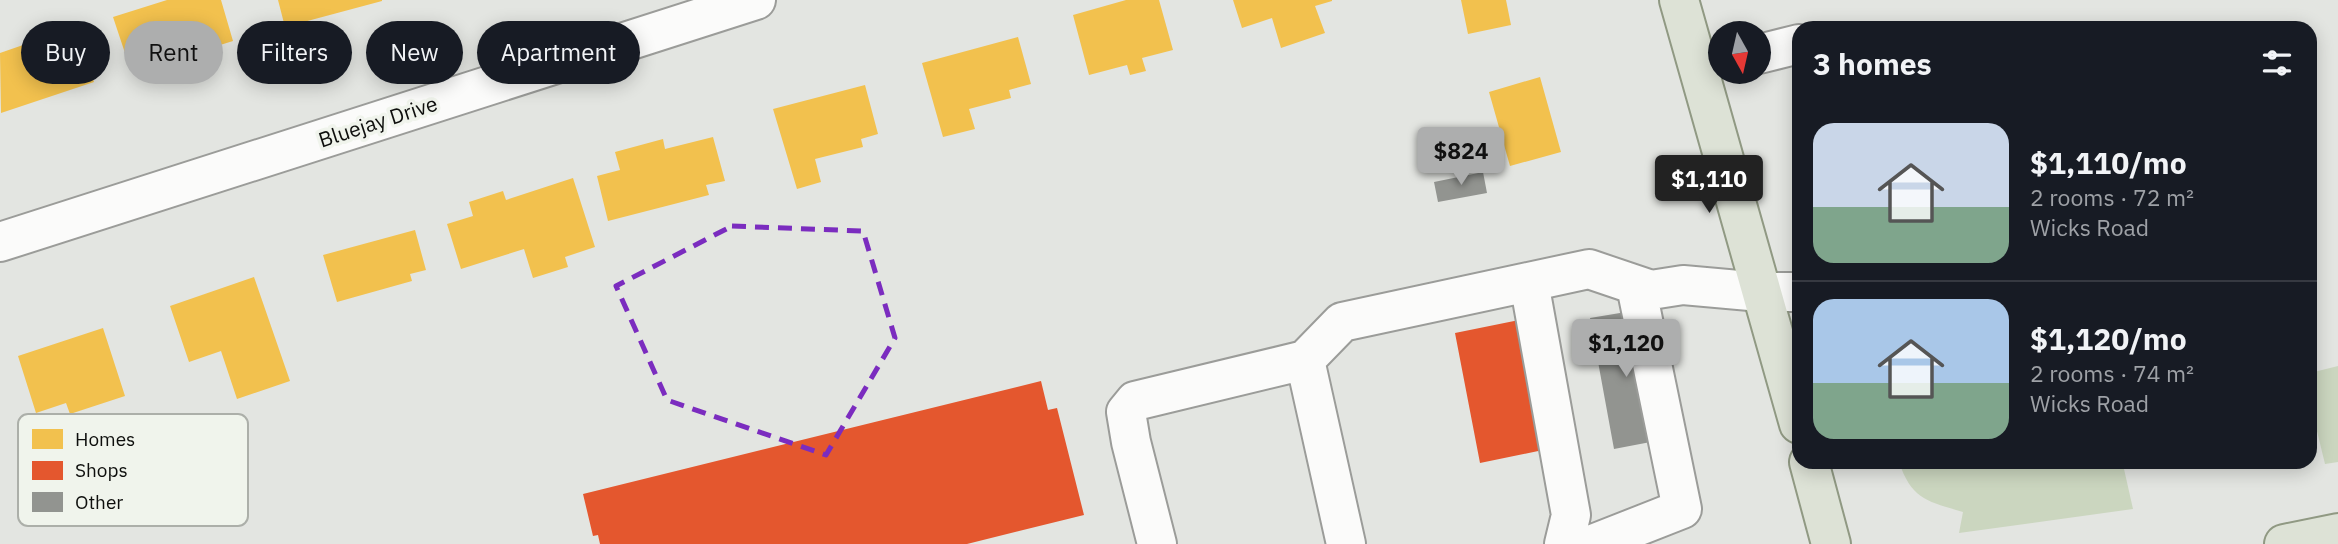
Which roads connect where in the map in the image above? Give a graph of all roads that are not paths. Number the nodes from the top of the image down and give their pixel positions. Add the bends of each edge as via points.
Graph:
1 (757, 0) edge
2 (1679, 0) edge
3 (1792, 46) edge
4 (1771, 51) edge
5 (1708, 64) edge
6 (1713, 84) edge
7 (0, 243) edge
8 (1529, 282) junction
9 (1636, 286) junction
10 (1761, 292) junction
11 (1792, 292) edge
12 (1305, 360) junction
13 (1792, 400) edge
14 (1812, 469) edge
15 (2338, 533) edge
16 (1157, 544) edge
17 (1346, 544) edge
18 (1564, 544) edge
19 (1593, 544) edge
20 (1831, 544) edge
21 (2284, 544) edge

1 - 7 street, Bluejay Drive
2 - 5 main road
3 - 4 street
6 - 10 main road
8 - 9 street via 1589,269
8 - 12 street via 1342,322
8 - 18 street via 1572,515
9 - 10 street
9 - 19 street via 1682,509
10 - 11 street
10 - 13 main road
12 - 16 street via 1135,401 1130,406 1126,412 1131,442
12 - 17 street
14 - 20 main road
15 - 21 main road

